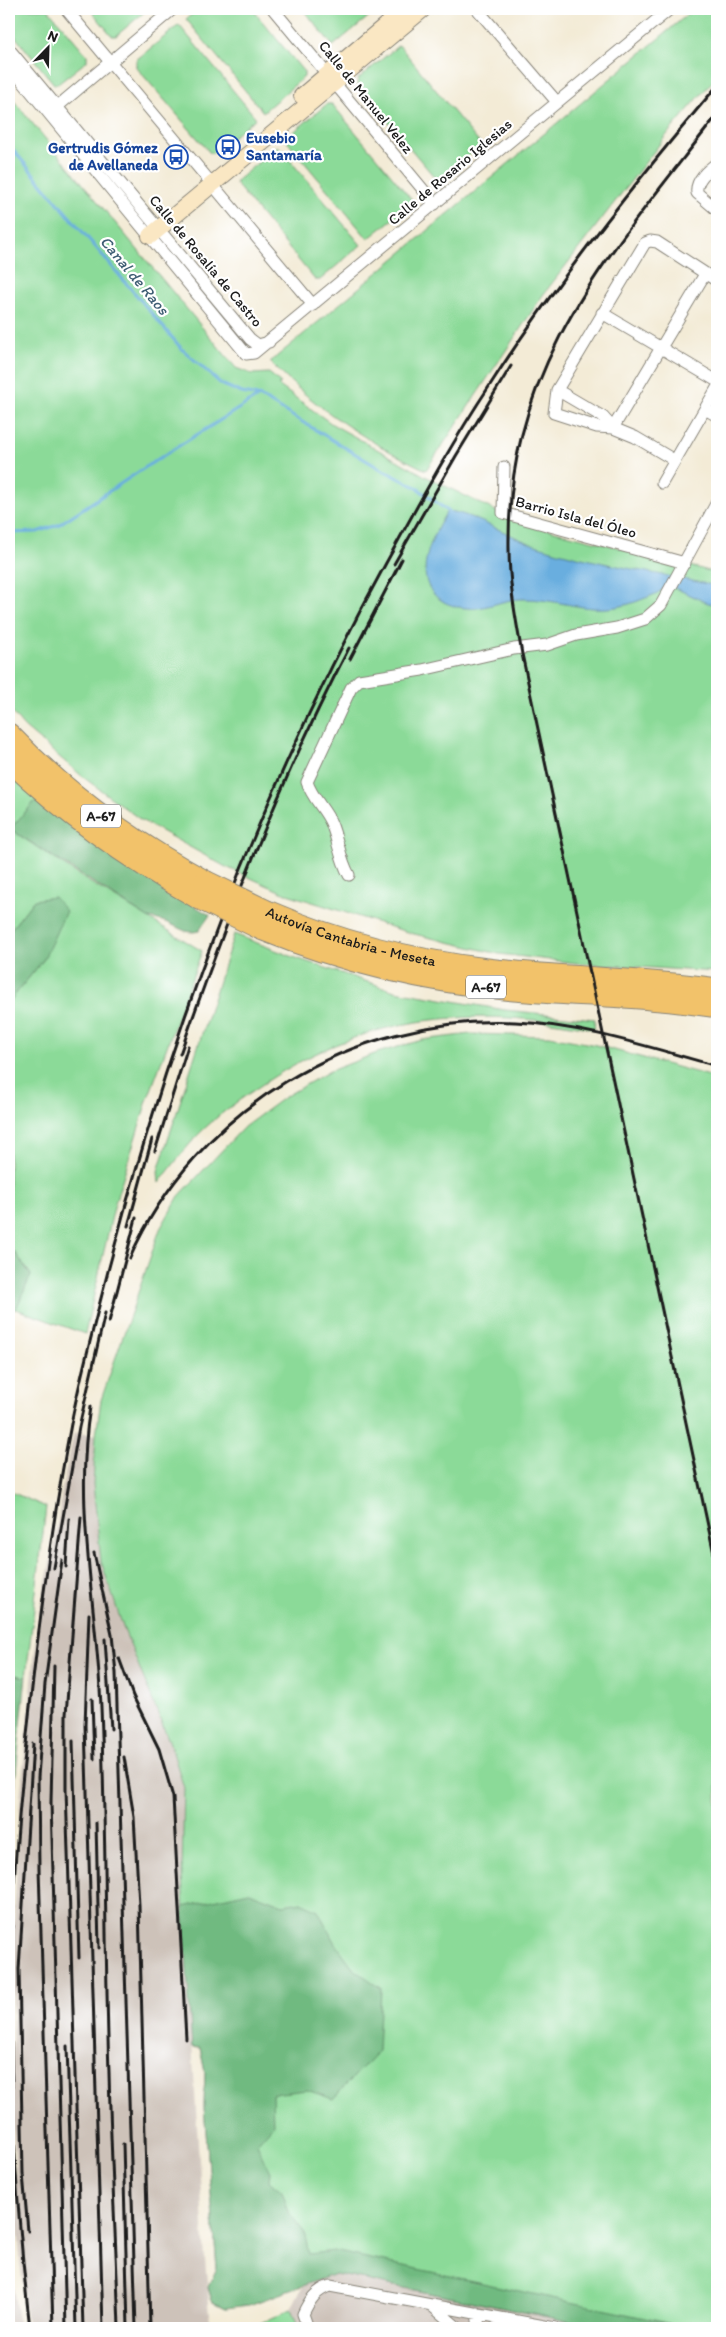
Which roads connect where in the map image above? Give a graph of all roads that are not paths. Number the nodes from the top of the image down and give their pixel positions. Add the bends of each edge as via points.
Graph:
1 (66, 9) edge
2 (173, 9) edge
3 (273, 9) edge
4 (405, 9) edge
5 (423, 9) edge
6 (478, 9) edge
7 (670, 9) edge
8 (9, 49) edge
9 (110, 61) junction
10 (9, 65) edge
11 (331, 78) junction
12 (557, 102) junction
13 (53, 110) junction
14 (717, 163) edge
15 (209, 180) junction
16 (435, 204) junction
17 (717, 210) edge
18 (152, 228) junction
19 (705, 274) junction
20 (717, 280) edge
21 (313, 305) junction
22 (602, 313) junction
23 (269, 342) junction
24 (660, 348) junction
25 (246, 354) joint
26 (717, 380) edge
27 (717, 388) edge
28 (556, 390) junction
29 (705, 408) junction
30 (717, 416) edge
31 (613, 428) junction
32 (674, 460) junction
33 (504, 467) dead end
34 (662, 483) dead end
35 (717, 502) edge
36 (682, 566) junction
37 (9, 734) edge
38 (9, 760) edge
39 (349, 875) dead end
40 (202, 890) junction
41 (264, 920) junction
42 (717, 989) edge
43 (717, 1007) edge
44 (430, 2304) junction
45 (472, 2312) junction
46 (507, 2319) junction
47 (308, 2328) edge
48 (458, 2328) edge
49 (464, 2328) edge
50 (479, 2328) edge
51 (495, 2328) edge
52 (555, 2328) edge

1 - 9 street
2 - 9 street
3 - 11 street, Calle de Manuel Velez
4 - 11 main road
5 - 11 main road
6 - 12 street
7 - 12 street, Calle de Rosario Iglesias
8 - 13 street, Calle de Rosalía de Castro
9 - 13 street
9 - 15 street
10 - 13 street, Calle de Rosalía de Castro
11 - 15 main road
11 - 16 street, Calle de Manuel Velez
12 - 16 street, Calle de Rosario Iglesias
13 - 18 street, Calle de Rosalía de Castro
14 - 17 street via 698,182 696,189 696,193
15 - 18 main road
15 - 21 street
16 - 21 street, Calle de Rosario Iglesias
18 - 23 street, Calle de Rosalía de Castro via 250,339 258,345
18 - 25 street, Calle de Rosalía de Castro
19 - 20 street
19 - 22 street via 657,242 644,243
19 - 24 street
21 - 23 street, Calle de Rosario Iglesias
22 - 24 street
22 - 28 street
23 - 25 street, Calle de Rosario Iglesias via 254,353
24 - 26 street
24 - 31 street
27 - 29 street
28 - 31 street via 603,417
28 - 31 street via 554,413 597,427
29 - 30 street
29 - 32 street
31 - 32 street via 636,437
32 - 34 street
33 - 36 street, Barrio Isla del Óleo via 503,513
35 - 36 street
36 - 39 street via 661,605 652,614 628,625 576,635 547,645 359,680 351,688 307,782 331,823
37 - 40 highway, Autovía Cantabria - Meseta / A-67 via 102,817
38 - 40 highway, Autovía Cantabria - Meseta / A-67 via 51,798 142,866
40 - 41 highway, Autovía Cantabria - Meseta / A-67, bridge
41 - 42 highway, Autovía Cantabria - Meseta / A-67 via 437,962 502,971
41 - 43 highway, Autovía Cantabria - Meseta / A-67 via 344,958 439,980 512,990
44 - 45 street
44 - 47 street via 330,2286 320,2289 306,2308 304,2314
44 - 48 street
45 - 46 street
45 - 49 street
45 - 50 street
46 - 51 street
46 - 52 street

